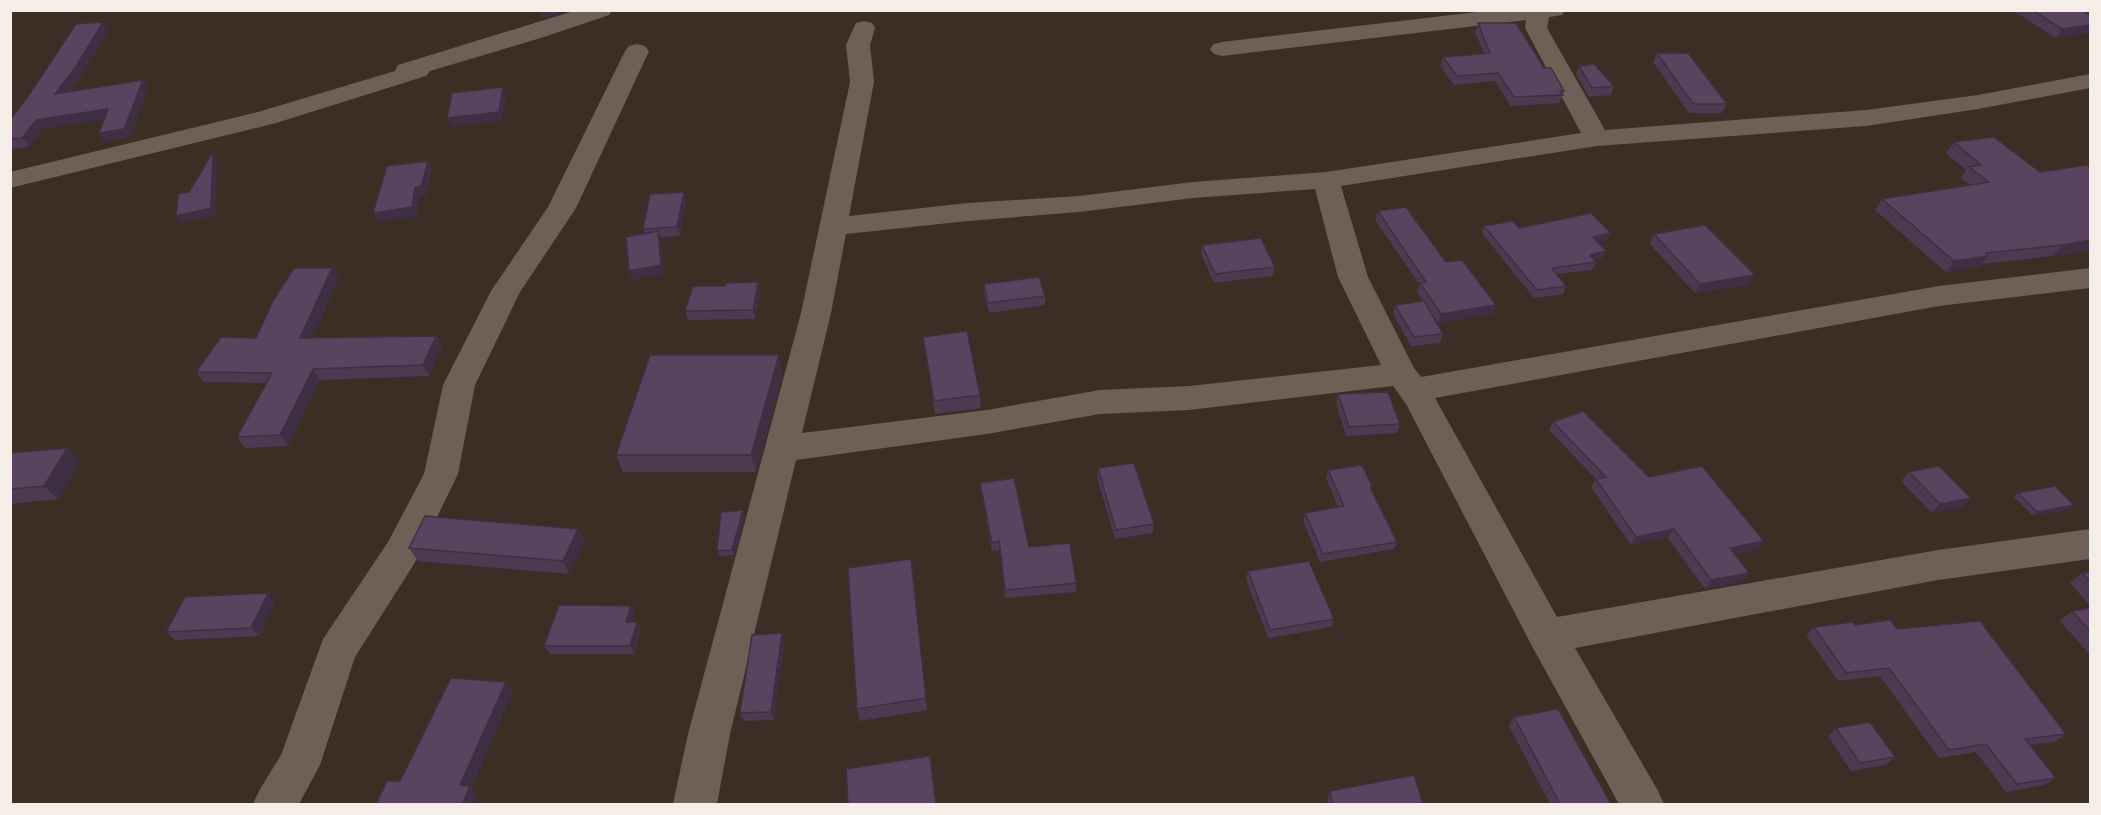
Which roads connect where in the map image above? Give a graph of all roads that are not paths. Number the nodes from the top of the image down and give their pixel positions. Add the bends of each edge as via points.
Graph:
1 (601, 10) edge
2 (1547, 11) edge
3 (864, 28) dead end
4 (1222, 49) dead end
5 (636, 51) dead end
6 (2091, 81) edge
7 (1596, 138) junction
8 (10, 180) edge
9 (1326, 180) junction
10 (833, 227) junction
11 (2091, 278) edge
12 (1406, 382) junction
13 (780, 449) junction
14 (2091, 544) edge
15 (1547, 636) junction
16 (275, 804) edge
17 (695, 804) edge
18 (1642, 804) edge

1 - 8 street via 412,70 375,87
2 - 4 street
2 - 7 street via 1536,28
3 - 10 street via 858,45 862,82
5 - 16 street via 562,208 506,291 459,385 441,474 401,553 337,651 299,765
6 - 7 street via 1866,118
7 - 9 street
9 - 10 street
9 - 12 street via 1353,277
10 - 13 street via 816,313
11 - 12 street via 1939,296
12 - 13 street via 1100,402 987,422
12 - 15 street
13 - 17 street
14 - 15 street via 1938,565
15 - 18 street

